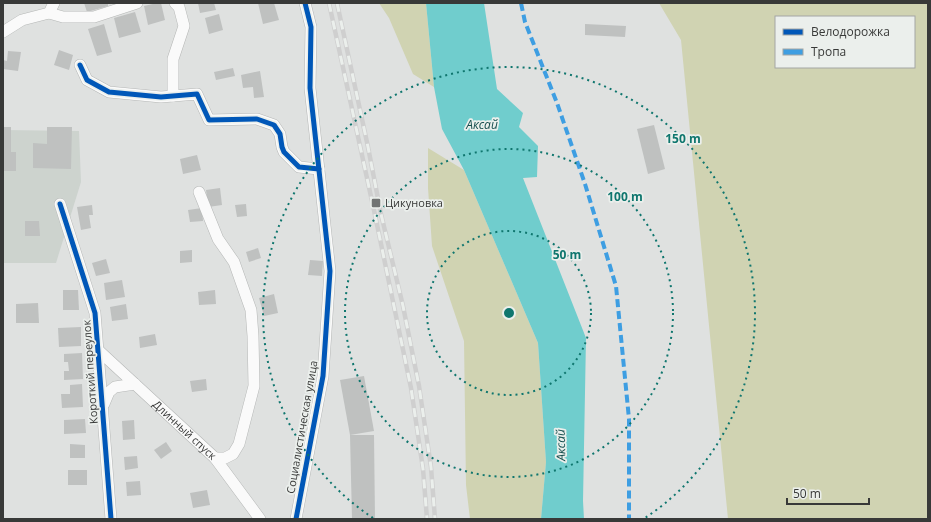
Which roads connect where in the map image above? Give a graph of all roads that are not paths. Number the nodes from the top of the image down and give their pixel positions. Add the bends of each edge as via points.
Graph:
1 (137, 3) edge
2 (175, 3) edge
3 (305, 3) edge
4 (51, 8) edge
5 (3, 32) edge
6 (80, 65) dead end
7 (173, 96) junction
8 (319, 169) junction
9 (199, 192) dead end
10 (60, 204) dead end
11 (98, 350) junction
12 (135, 384) junction
13 (102, 407) junction
14 (215, 458) junction
15 (111, 519) edge
16 (260, 519) edge
17 (296, 519) edge

1 - 4 street via 94,18 63,17
2 - 7 street via 179,7 184,26 172,59
3 - 8 street, Социалистическая улица via 311,27 310,88
4 - 5 street via 22,20
6 - 7 street via 87,80 109,92
7 - 8 street via 197,94 209,120 257,119 274,125 280,134 284,152 299,167
8 - 17 street, Социалистическая улица via 330,271 323,376
9 - 14 street via 218,239 234,262 251,310 253,336 254,386 239,444 233,454 225,458
10 - 11 street, Короткий переулок via 95,313
11 - 12 street, Длинный спуск
11 - 13 street, Короткий переулок
12 - 13 street via 115,386
12 - 14 street, Длинный спуск
13 - 15 street, Короткий переулок
14 - 16 street, Длинный спуск

